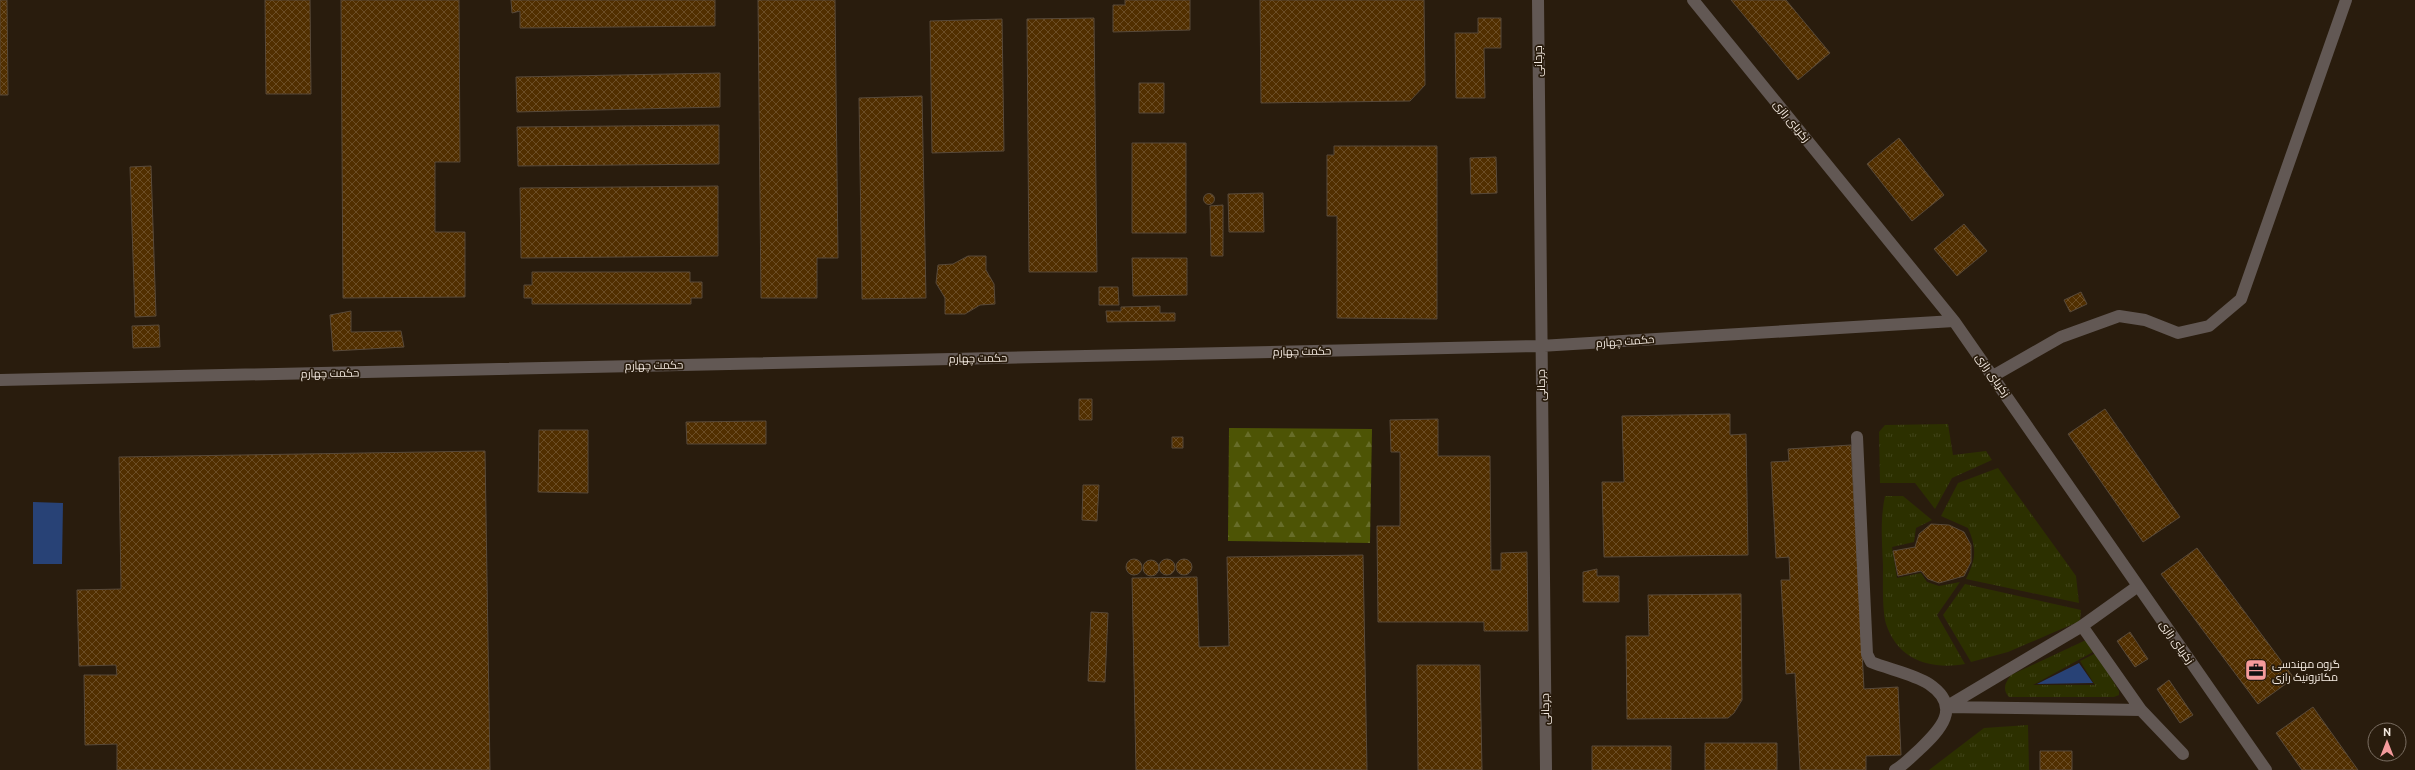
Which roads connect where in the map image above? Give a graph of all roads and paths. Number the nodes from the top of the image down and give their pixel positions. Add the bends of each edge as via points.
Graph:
1 (1538, 0) edge
2 (1694, 0) edge
3 (2346, 0) edge
4 (1954, 320) junction
5 (1540, 346) junction
6 (1993, 376) junction
7 (0, 380) edge
8 (1857, 437) dead end
9 (2138, 586) junction
10 (2082, 626) junction
11 (1946, 707) junction
12 (2141, 710) junction
13 (2183, 754) dead end
14 (1546, 770) edge
15 (1895, 770) edge
16 (2266, 770) edge

1 - 5 street, جرجانی
2 - 4 street, زکریای رازی
3 - 6 street via 2240,299 2209,326 2178,333 2145,320 2119,316 2061,337
4 - 5 street, حکمت چهارم
4 - 6 street, زکریای رازی
5 - 7 street, حکمت چهارم
5 - 14 street, جرجانی
6 - 9 street, زکریای رازی
8 - 11 street via 1867,654 1871,662 1928,683 1939,692
9 - 10 street
9 - 16 street, زکریای رازی
10 - 11 street
10 - 12 street
11 - 12 street
11 - 15 street via 1945,719 1937,733
12 - 13 street

